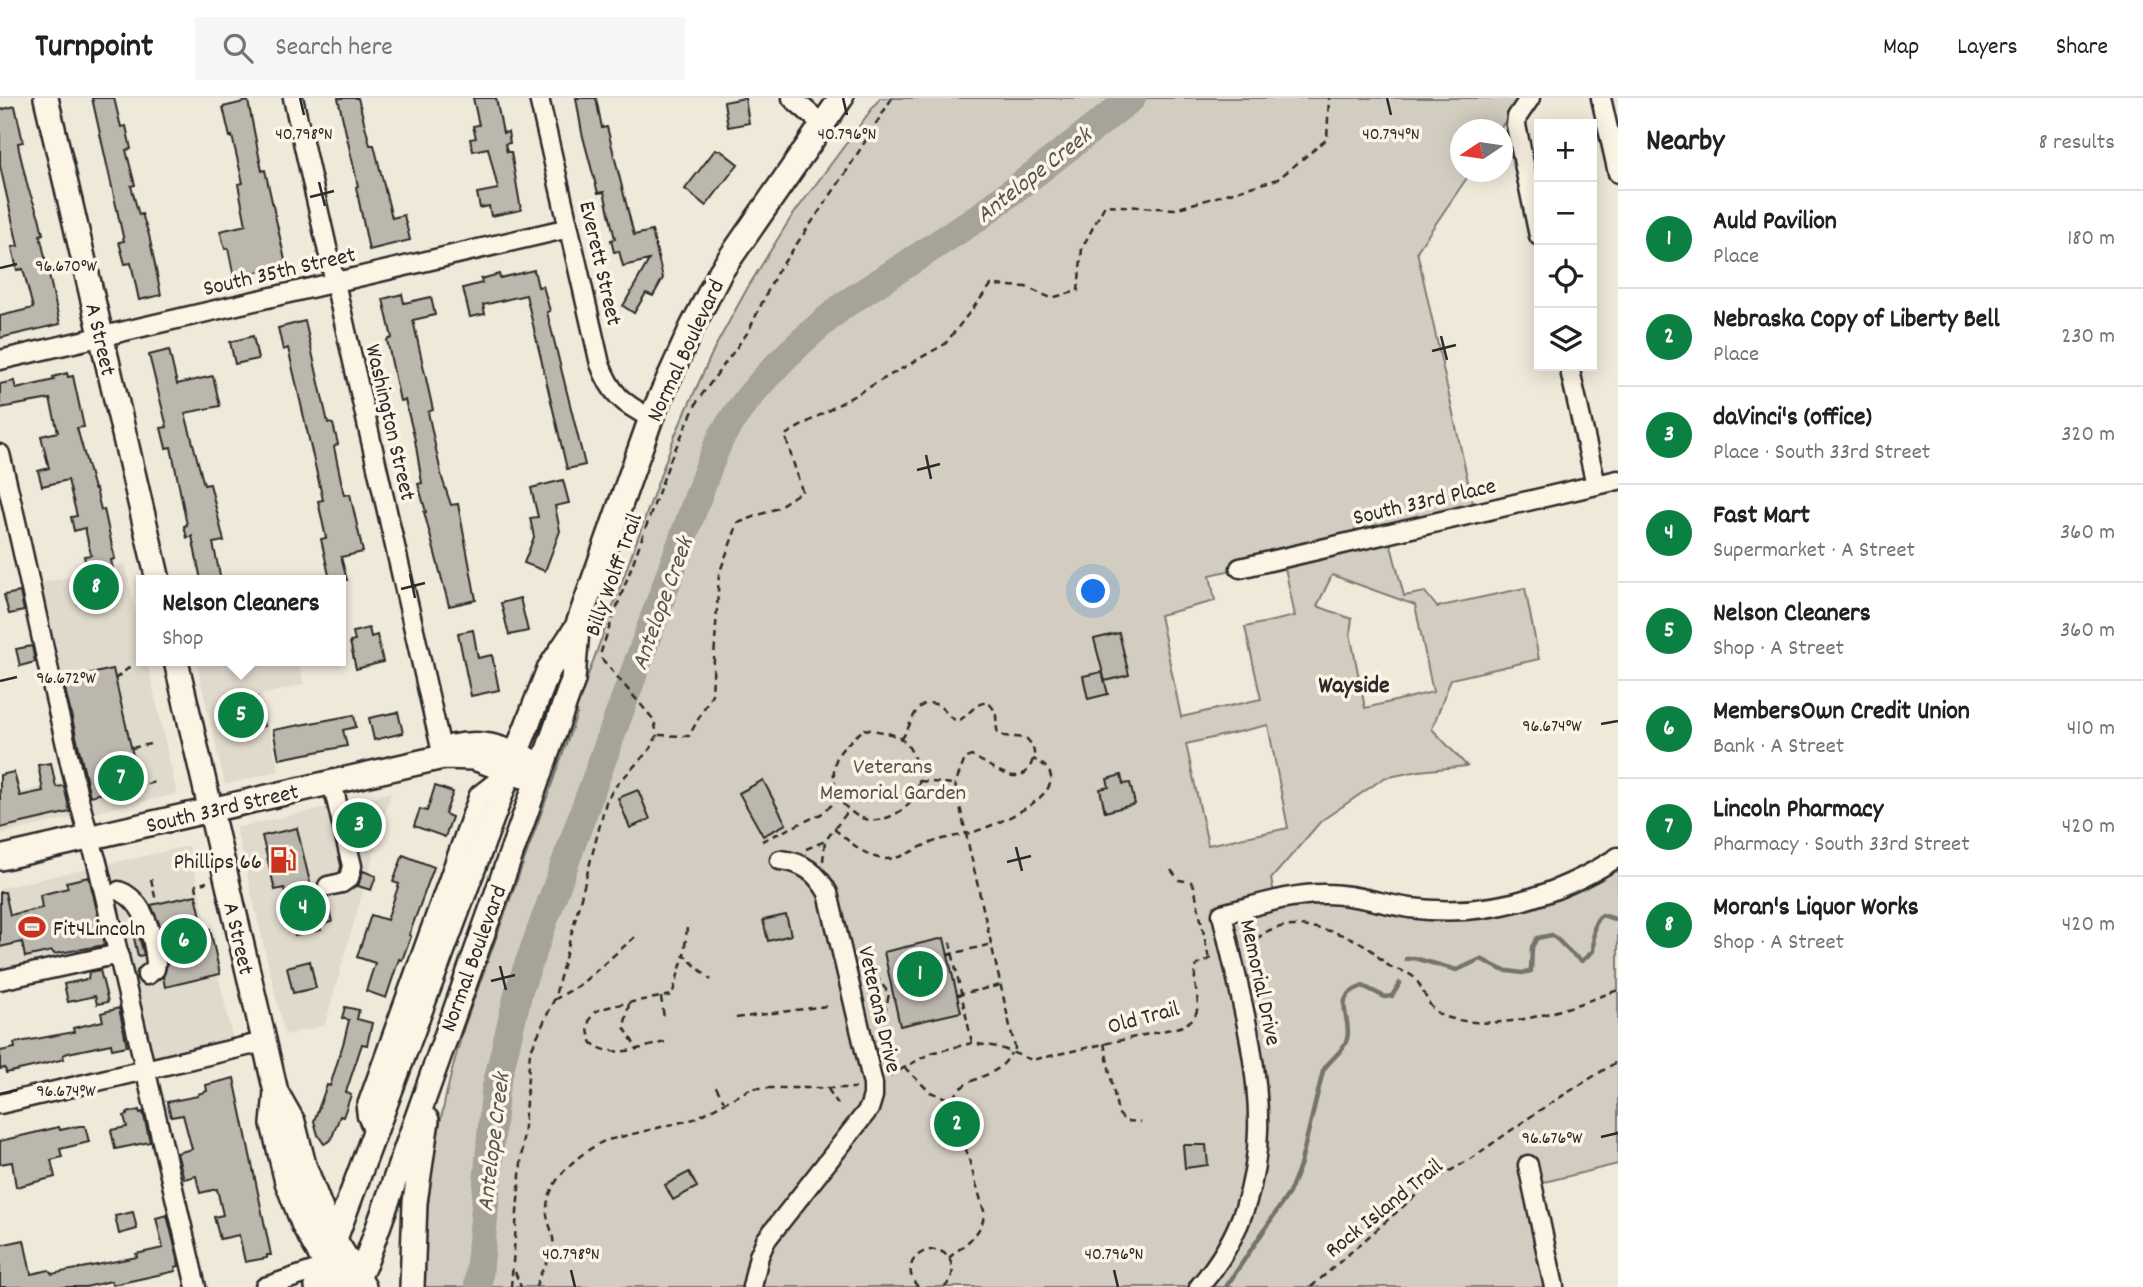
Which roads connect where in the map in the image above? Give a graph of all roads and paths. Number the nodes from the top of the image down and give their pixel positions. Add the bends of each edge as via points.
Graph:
1 (46, 98) edge
2 (293, 98) edge
3 (538, 98) edge
4 (792, 98) edge
5 (841, 98) edge
6 (892, 98) edge
7 (1329, 98) edge
8 (1530, 98) edge
9 (1601, 98) edge
10 (822, 124) junction
11 (1618, 173) edge
12 (1534, 214) edge
13 (569, 229) junction
14 (335, 282) junction
15 (101, 337) junction
16 (0, 360) edge
17 (1570, 371) edge
18 (651, 418) junction
19 (0, 454) edge
20 (1618, 480) edge
21 (1596, 485) junction
22 (1240, 568) dead end
23 (157, 575) edge
24 (577, 627) junction
25 (131, 666) dead end
26 (177, 666) edge
27 (115, 679) dead end
28 (657, 735) junction
29 (901, 739) junction
30 (150, 744) dead end
31 (132, 748) dead end
32 (443, 757) junction
33 (1033, 759) junction
34 (513, 762) junction
35 (539, 773) junction
36 (919, 781) junction
37 (158, 782) dead end
38 (332, 782) junction
39 (136, 783) dead end
40 (955, 785) junction
41 (839, 799) junction
42 (210, 809) junction
43 (849, 810) junction
44 (374, 814) dead end
45 (355, 815) dead end
46 (834, 829) junction
47 (966, 834) junction
48 (89, 837) junction
49 (762, 841) dead end
50 (825, 841) junction
51 (798, 851) dead end
52 (1618, 857) edge
53 (0, 858) edge
54 (780, 860) dead end
55 (823, 863) dead end
56 (1171, 870) dead end
57 (151, 878) dead end
58 (207, 882) dead end
59 (328, 886) dead end
60 (117, 889) dead end
61 (197, 891) dead end
62 (156, 901) dead end
63 (687, 928) dead end
64 (637, 935) dead end
65 (950, 942) dead end
66 (992, 944) junction
67 (1230, 953) junction
68 (119, 954) junction
69 (950, 954) junction
70 (684, 955) junction
71 (1209, 959) junction
72 (147, 975) dead end
73 (871, 975) dead end
74 (0, 980) edge
75 (711, 980) dead end
76 (1001, 985) junction
77 (1618, 990) edge
78 (959, 994) junction
79 (661, 997) junction
80 (554, 1000) junction
81 (629, 1004) junction
82 (826, 1006) dead end
83 (879, 1014) dead end
84 (664, 1017) dead end
85 (736, 1018) dead end
86 (449, 1022) junction
87 (264, 1042) junction
88 (665, 1042) dead end
89 (972, 1043) junction
90 (1104, 1043) junction
91 (636, 1049) junction
92 (1013, 1053) junction
93 (1618, 1061) edge
94 (904, 1067) junction
95 (146, 1070) junction
96 (882, 1079) dead end
97 (716, 1087) dead end
98 (827, 1088) junction
99 (864, 1088) dead end
100 (276, 1093) junction
101 (724, 1101) junction
102 (954, 1101) junction
103 (0, 1104) edge
104 (838, 1104) dead end
105 (957, 1110) junction
106 (1141, 1122) dead end
107 (961, 1132) junction
108 (1528, 1165) dead end
109 (335, 1240) junction
110 (949, 1258) junction
111 (513, 1269) junction
112 (321, 1277) edge
113 (354, 1285) edge
114 (196, 1287) edge
115 (265, 1287) edge
116 (412, 1287) edge
117 (511, 1287) edge
118 (521, 1287) edge
119 (536, 1287) edge
120 (752, 1287) edge
121 (918, 1287) edge
122 (945, 1287) edge
123 (1199, 1287) edge
124 (1311, 1287) edge
125 (1555, 1287) edge

1 - 15 main road, A Street
2 - 14 street, Washington Street
3 - 13 street, Everett Street
4 - 10 street
5 - 10 main road, Normal Boulevard
6 - 28 path, Billy Wolff Trail via 776,274 748,332 698,400 671,458 601,652 604,663 654,720
7 - 28 path via 1326,139 1278,179 1175,209 1105,205 1082,248 1078,291 1051,298 1026,287 991,285 945,344 785,435 802,491 775,509 738,523 719,574 712,694 689,736
8 - 12 street via 1517,117 1517,137
9 - 11 street
10 - 18 main road, Normal Boulevard via 721,271
13 - 14 street, South 35th Street
13 - 18 street, Everett Street via 606,380 623,401
14 - 15 street, South 35th Street
14 - 32 street, Washington Street
15 - 16 street, South 35th Street
15 - 23 main road, A Street
17 - 21 street
18 - 24 main road, Normal Boulevard
19 - 48 street
20 - 21 street, South 33rd Place
21 - 22 street, South 33rd Place
24 - 34 main road, Normal Boulevard via 549,669
24 - 35 main road, Normal Boulevard via 573,680
25 - 27 path
26 - 42 main road, A Street
28 - 80 path via 606,802
29 - 33 path via 922,706 938,705 958,721 985,703 995,711 998,733 1026,738 1034,750
29 - 36 path via 913,754
29 - 41 path via 864,729 843,747 833,767
30 - 31 path
32 - 34 main road, South 33rd Street via 452,747 468,743 494,745
32 - 38 main road, South 33rd Street
33 - 40 path via 1024,773 1011,776 967,757
33 - 47 path via 1050,773 1045,793 1004,822
34 - 35 main road, South 33rd Street
34 - 109 main road, Normal Boulevard
35 - 86 main road, Normal Boulevard
36 - 40 path
36 - 43 path via 909,806 886,820 858,818
37 - 39 path
38 - 42 main road, South 33rd Street
38 - 59 street via 352,866 349,878
40 - 47 path
41 - 43 path
41 - 49 path via 821,814
42 - 48 main road, South 33rd Street
42 - 87 main road, A Street
43 - 46 path
44 - 45 path
46 - 47 path via 864,852 890,859
46 - 50 path
47 - 66 path
48 - 53 main road, South 33rd Street
48 - 68 street
50 - 51 path
50 - 55 path
52 - 67 street, Memorial Drive via 1553,891 1485,908 1420,909 1325,894 1222,914
54 - 120 street, Veterans Drive via 813,872 828,893 873,1096 869,1109 766,1240
56 - 71 path via 1179,880 1194,886
57 - 62 path
58 - 61 path via 196,885
60 - 72 street via 140,925 150,963
63 - 70 path
64 - 80 path via 581,984
65 - 69 path
66 - 69 path
66 - 76 path
67 - 71 path
67 - 77 path via 1269,930 1333,932 1359,941 1387,965 1411,975 1433,1009 1443,1016 1469,1021 1534,1017
67 - 123 street, Memorial Drive via 1256,1074 1258,1146 1238,1225
68 - 74 street
68 - 95 street
69 - 78 path
70 - 75 path
70 - 79 path via 672,995
71 - 90 path, Old Trail via 1197,965 1194,974 1198,1007 1190,1023
73 - 83 path via 891,993
76 - 78 path
76 - 92 path
78 - 89 path
79 - 81 path
79 - 84 path
80 - 111 path via 530,1052
81 - 91 path via 624,1027
81 - 91 path via 596,1012 589,1021 589,1037 605,1050
82 - 85 path
86 - 113 main road, Normal Boulevard
86 - 116 main road via 418,1171
87 - 95 street
87 - 100 main road, A Street
88 - 91 path
89 - 92 path, Old Trail
89 - 94 path, Old Trail via 931,1053
90 - 92 path, Old Trail via 1032,1060
90 - 106 path via 1118,1113 1125,1121
92 - 102 path via 996,1072 961,1087
93 - 124 path, Rock Island Trail via 1431,1182
94 - 96 path, Old Trail
94 - 102 path via 930,1092
95 - 103 street
95 - 114 street
97 - 101 path
98 - 99 path
98 - 101 path via 752,1088
98 - 104 path
100 - 109 main road, A Street via 293,1122 314,1192
100 - 112 main road, A Street via 273,1124 287,1182
101 - 119 path via 694,1119 604,1142 578,1157 549,1199 553,1245
102 - 105 path
105 - 107 path via 970,1121
105 - 107 path via 948,1116 947,1124
107 - 110 path via 984,1220 979,1231
108 - 125 street
109 - 112 main road, Normal Boulevard
109 - 113 main road, A Street
110 - 121 path via 930,1250 917,1255 911,1275
110 - 122 path via 953,1271
111 - 117 path
111 - 118 path
112 - 113 main road, A Street
112 - 115 street

